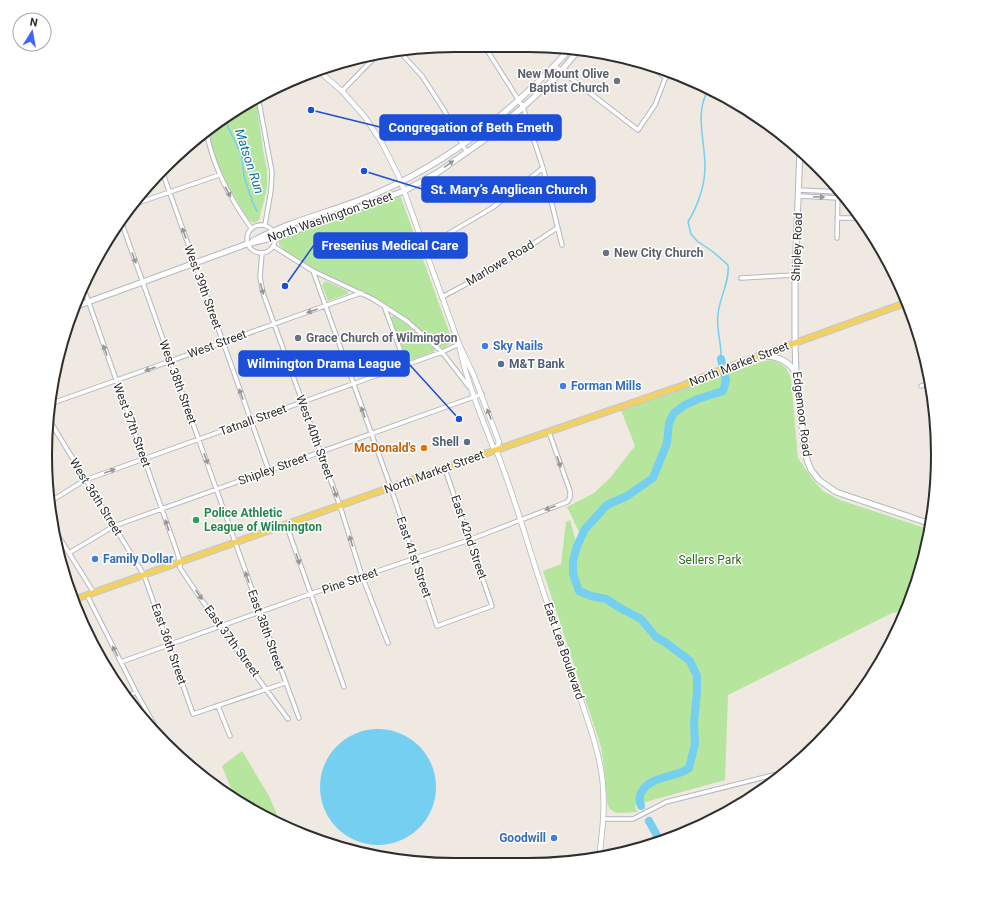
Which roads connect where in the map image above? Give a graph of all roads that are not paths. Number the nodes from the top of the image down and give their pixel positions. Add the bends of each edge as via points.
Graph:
1 (488, 52) edge
2 (566, 54) edge
3 (403, 55) edge
4 (575, 55) edge
5 (371, 61) edge
6 (555, 66) junction
7 (562, 71) junction
8 (322, 74) edge
9 (661, 74) edge
10 (666, 78) joint
11 (342, 91) junction
12 (518, 100) junction
13 (259, 103) edge
14 (523, 107) junction
15 (208, 137) edge
16 (462, 145) junction
17 (467, 153) junction
18 (800, 158) edge
19 (543, 168) junction
20 (219, 175) junction
21 (164, 177) edge
22 (401, 181) junction
23 (404, 191) junction
24 (833, 191) edge
25 (169, 192) junction
26 (799, 193) junction
27 (838, 198) joint
28 (141, 203) edge
29 (837, 218) junction
30 (854, 218) edge
31 (264, 225) junction
32 (123, 227) edge
33 (252, 228) junction
34 (557, 228) junction
35 (273, 230) junction
36 (275, 238) junction
37 (837, 238) dead end
38 (248, 244) junction
39 (562, 245) dead end
40 (273, 246) junction
41 (424, 248) junction
42 (262, 253) junction
43 (195, 264) junction
44 (313, 271) junction
45 (795, 275) junction
46 (741, 278) dead end
47 (143, 283) junction
48 (362, 293) junction
49 (86, 295) edge
50 (442, 297) junction
51 (88, 302) junction
52 (82, 304) edge
53 (901, 304) edge
54 (325, 306) junction
55 (384, 306) junction
56 (274, 324) junction
57 (223, 342) junction
58 (795, 343) junction
59 (459, 344) junction
60 (442, 352) junction
61 (761, 356) junction
62 (171, 361) junction
63 (406, 365) junction
64 (796, 374) junction
65 (116, 380) junction
66 (353, 384) junction
67 (925, 385) edge
68 (921, 386) dead end
69 (471, 389) junction
70 (482, 394) junction
71 (474, 398) junction
72 (55, 402) edge
73 (302, 402) junction
74 (251, 421) junction
75 (53, 427) edge
76 (549, 432) junction
77 (371, 434) junction
78 (199, 439) junction
79 (496, 450) junction
80 (321, 452) junction
81 (144, 459) junction
82 (445, 469) junction
83 (269, 471) junction
84 (85, 480) junction
85 (391, 488) junction
86 (216, 490) junction
87 (54, 499) edge
88 (340, 506) junction
89 (162, 509) junction
90 (522, 520) junction
91 (925, 522) edge
92 (286, 524) junction
93 (114, 526) junction
94 (469, 540) junction
95 (62, 542) edge
96 (235, 542) junction
97 (69, 553) junction
98 (415, 559) junction
99 (180, 562) junction
100 (144, 575) junction
101 (362, 576) junction
102 (94, 593) junction
103 (310, 594) junction
104 (87, 595) junction
105 (78, 598) edge
106 (260, 612) junction
107 (437, 626) joint
108 (220, 627) junction
109 (388, 643) dead end
110 (170, 646) junction
111 (121, 662) junction
112 (285, 683) junction
113 (344, 687) dead end
114 (266, 688) junction
115 (136, 692) junction
116 (131, 695) edge
117 (218, 706) junction
118 (299, 718) dead end
119 (288, 719) dead end
120 (152, 721) edge
121 (230, 736) dead end
122 (773, 775) edge
123 (603, 819) junction
124 (600, 851) edge

1 - 12 street
2 - 6 main road, North Washington Street
3 - 16 street via 422,76
4 - 7 main road, North Washington Street
5 - 11 street
6 - 7 street
6 - 12 main road, North Washington Street
7 - 10 street via 638,130 655,105
7 - 14 main road, North Washington Street
8 - 11 street
9 - 10 street
11 - 22 street via 375,132
12 - 14 street
12 - 16 main road, North Washington Street
13 - 31 street via 272,172
14 - 17 main road, North Washington Street
14 - 19 street
15 - 20 street
16 - 17 street
16 - 22 main road, North Washington Street
23 -> 17 main road, North Washington Street
18 - 26 main road, Shipley Road
19 - 34 street
19 - 41 street via 492,208
20 - 25 street
20 -> 33 street
21 - 25 street, West 39th Street
22 - 23 street
22 - 35 main road, North Washington Street via 374,194
23 - 36 main road, North Washington Street
23 - 41 street
24 - 26 street
25 - 28 street
43 -> 25 street, West 39th Street
26 -> 27 street
26 - 45 main road, Shipley Road
27 - 29 street
29 - 30 street
29 - 37 street
31 - 33 street
31 - 35 street
32 -> 47 street, West 38th Street
33 - 38 street via 247,235
34 - 39 street
34 - 50 street, Marlowe Road via 498,267
35 - 36 street
35 - 38 main road, North Washington Street
36 - 38 main road, North Washington Street
36 - 40 street
38 - 42 street via 253,250
38 - 43 main road, North Washington Street
40 - 42 street
40 - 44 street
41 - 50 street
42 -> 56 street, West 40th Street via 261,285
43 - 47 main road, North Washington Street
43 - 57 street, West 39th Street
44 - 48 street
44 - 54 street, East 41st Street
45 - 46 street
45 - 58 main road, Shipley Road
47 - 51 main road, North Washington Street
47 - 62 street, West 38th Street
48 - 54 street, West Street
48 - 55 street
49 - 51 street, West 37th Street
50 - 59 street
51 - 52 main road, North Washington Street
65 -> 51 street, West 37th Street
53 - 58 main road, North Market Street
54 -> 56 street, West Street
54 - 66 street, East 41st Street
55 - 60 street via 407,320
55 - 63 street
56 - 57 street, West Street
56 - 73 street, West 40th Street
57 - 62 street, West Street
74 -> 57 street, West 39th Street
58 - 61 main road, North Market Street
58 - 64 main road, Edgemoor Road
59 - 60 street, Tatnall Street
59 - 69 street, East Lea Boulevard
59 - 70 street
60 - 63 street, Tatnall Street
60 - 69 street
61 - 64 main road via 774,356 785,360
61 - 76 main road, North Market Street via 684,386
62 -> 65 street, West Street
62 - 78 street, West 38th Street
63 - 66 street, Tatnall Street
64 - 91 main road, Edgemoor Road via 806,455 811,470 827,487 841,494
65 - 72 street, West Street
65 - 81 street, West 37th Street
66 - 73 street, Tatnall Street
77 -> 66 street, East 41st Street
67 - 68 street
69 - 71 street, East Lea Boulevard
70 - 71 street, Shipley Street
79 -> 70 street via 500,442
71 - 77 street, Shipley Street
71 - 79 street, East Lea Boulevard
73 - 74 street, Tatnall Street
73 - 80 street, West 40th Street
74 - 78 street, Tatnall Street
74 - 83 street, West 39th Street
75 - 84 street, West 36th Street
76 - 79 main road, North Market Street
76 -> 90 street, Pine Street via 570,498 567,502
77 - 80 street, Shipley Street
77 - 85 street, East 41st Street
78 - 81 street, Tatnall Street
78 -> 86 street, West 38th Street
79 - 82 main road, North Market Street
79 - 90 street, East Lea Boulevard
80 - 83 street, Shipley Street
80 -> 88 street, West 40th Street
84 -> 81 street, Tatnall Street
81 - 89 street, West 37th Street
82 - 85 main road, North Market Street
82 - 94 street, East 42nd Street
83 - 86 street, Shipley Street
84 - 87 street, Tatnall Street
84 - 93 street, West 36th Street
85 - 88 main road, North Market Street
85 - 98 street, East 41st Street
86 - 89 street, Shipley Street
86 - 96 street, West 38th Street
88 - 92 main road, North Market Street
101 -> 88 street, West 40th Street
89 - 93 street, Shipley Street
99 -> 89 street, West 37th Street
90 - 94 street, Pine Street
90 - 123 street, East Lea Boulevard via 597,751 601,772
92 - 96 main road, North Market Street
92 -> 103 street
93 - 97 street, Shipley Street
93 - 100 street, West 36th Street
94 - 98 street, Pine Street
94 - 107 street, East 42nd Street via 492,606
95 - 97 street
96 - 99 main road, North Market Street
106 -> 96 street, East 38th Street
97 - 102 street
98 - 101 street, Pine Street
98 - 107 street, East 41st Street
99 - 100 main road, North Market Street
99 -> 108 street, East 37th Street via 180,568
100 - 102 main road, North Market Street
100 - 110 street, East 36th Street
101 - 103 street, Pine Street
101 - 109 street, West 40th Street
102 - 104 main road, North Market Street
103 - 106 street, Pine Street
103 - 113 street
104 - 105 main road, North Market Street
111 -> 104 street
106 - 108 street, Pine Street
106 - 112 street, East 38th Street
108 - 110 street, Pine Street
108 - 114 street, East 37th Street
110 - 111 street, Pine Street
110 - 117 street, East 36th Street via 193,714
111 - 115 street
112 - 114 street
112 - 118 street, East 38th Street
114 - 117 street
114 - 119 street, East 37th Street
115 - 116 street
115 - 120 street
117 - 121 street
122 - 123 street via 666,802 633,819
123 - 124 street, East Lea Boulevard

